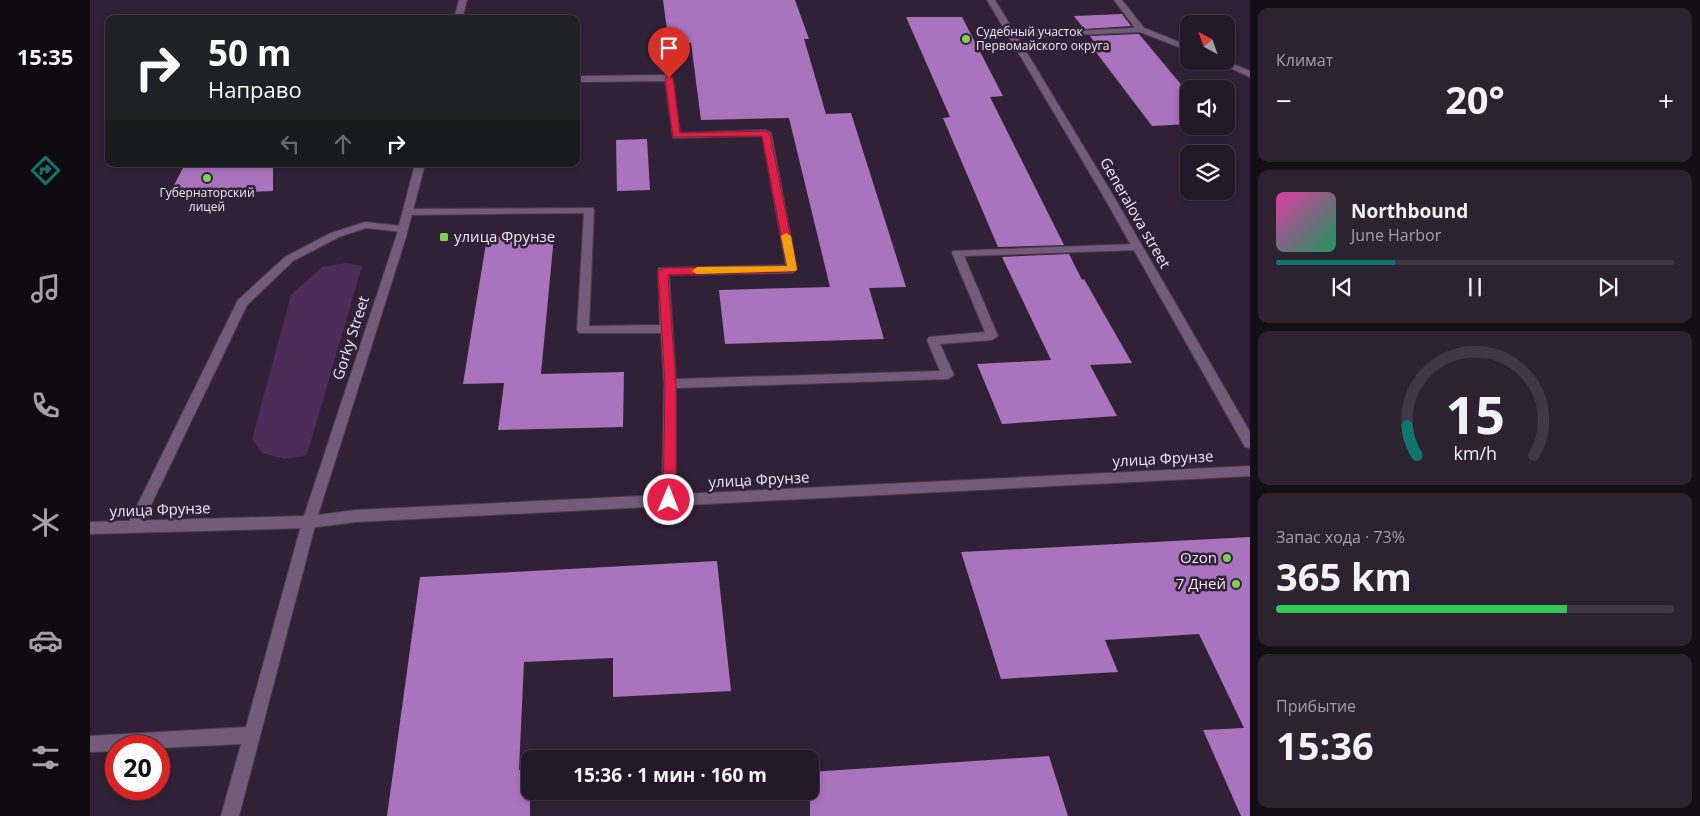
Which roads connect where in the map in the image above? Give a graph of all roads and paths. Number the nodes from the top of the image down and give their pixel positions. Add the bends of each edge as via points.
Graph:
1 (463, 0) edge
2 (991, 0) edge
3 (1118, 0) edge
4 (459, 15) edge
5 (1141, 30) junction
6 (1013, 36) junction
7 (1180, 45) edge
8 (1235, 68) edge
9 (1250, 74) edge
10 (580, 78) edge
11 (419, 167) edge
12 (407, 212) junction
13 (403, 229) junction
14 (1137, 247) junction
15 (666, 329) junction
16 (670, 384) junction
17 (1250, 443) edge
18 (1250, 471) edge
19 (669, 500) junction
20 (309, 522) junction
21 (134, 526) junction
22 (90, 528) edge
23 (251, 735) junction
24 (90, 744) edge
25 (230, 816) edge

1 - 4 street
2 - 6 street, Generalova street
3 - 5 street
5 - 6 street
5 - 7 street
6 - 14 street, Generalova street
8 - 9 street
10 - 15 street via 669,78 676,136 766,134 792,269 663,271
11 - 12 street, Gorky Street
12 - 13 street, Gorky Street
12 - 15 street via 589,210 584,330
13 - 20 street, Gorky Street
13 - 21 street via 365,225 335,235 290,259 242,303
14 - 16 street via 957,253 992,336 933,340 948,376
14 - 17 street, Generalova street
15 - 16 street
16 - 19 street
18 - 19 street, улица Фрунзе
19 - 20 street, улица Фрунзе via 356,516
20 - 21 street, улица Фрунзе
20 - 23 street, Gorky Street
21 - 22 street, улица Фрунзе
23 - 24 street
23 - 25 street, Gorky Street

